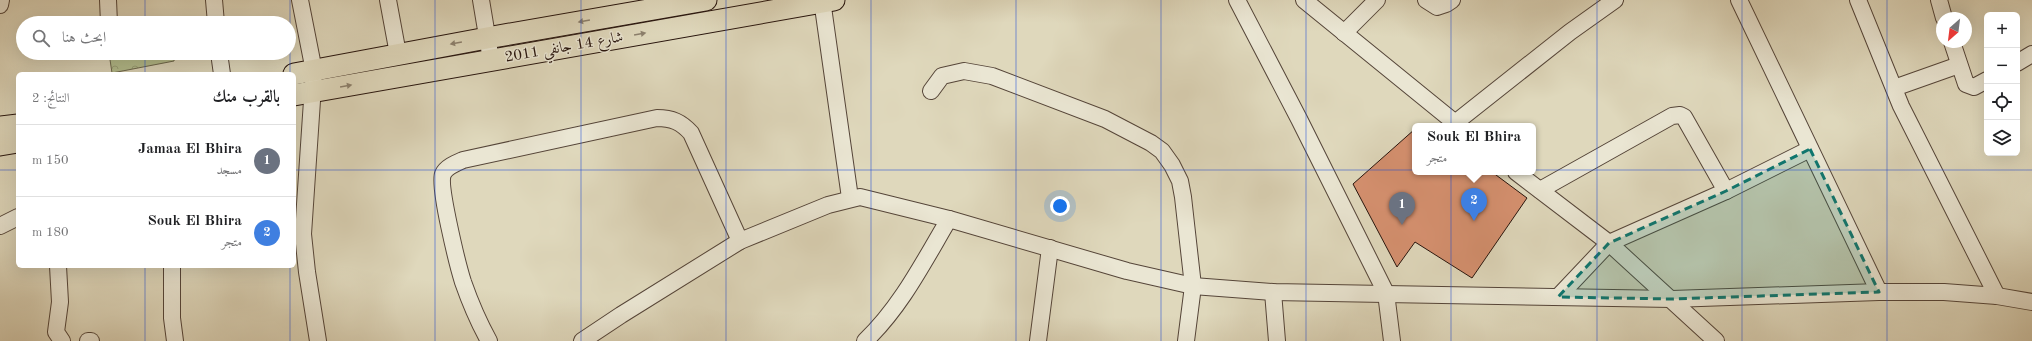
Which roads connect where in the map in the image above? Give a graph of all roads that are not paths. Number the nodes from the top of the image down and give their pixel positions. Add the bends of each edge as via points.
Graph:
1 (1, 0) edge
2 (108, 0) edge
3 (214, 0) edge
4 (300, 0) edge
5 (388, 0) edge
6 (481, 0) edge
7 (706, 0) edge
8 (1237, 0) edge
9 (1304, 0) edge
10 (1377, 0) edge
11 (1426, 0) edge
12 (1452, 0) edge
13 (1615, 0) edge
14 (1739, 0) edge
15 (1858, 0) edge
16 (1939, 0) edge
17 (826, 1) edge
18 (0, 5) edge
19 (1942, 12) edge
20 (109, 16) edge
21 (215, 16) edge
22 (1344, 33) junction
23 (487, 38) junction
24 (1954, 48) edge
25 (398, 54) junction
26 (2032, 54) edge
27 (220, 60) edge
28 (492, 60) junction
29 (2020, 61) edge
30 (1959, 65) junction
31 (222, 72) edge
32 (304, 73) edge
33 (1984, 82) edge
34 (1894, 88) junction
35 (931, 91) dead end
36 (304, 93) edge
37 (1456, 123) edge
38 (1458, 123) edge
39 (16, 124) edge
40 (0, 127) edge
41 (16, 142) edge
42 (0, 145) edge
43 (1810, 149) junction
44 (1520, 175) edge
45 (1540, 190) junction
46 (1726, 191) junction
47 (850, 198) junction
48 (16, 217) edge
49 (949, 219) junction
50 (0, 226) edge
51 (740, 240) junction
52 (1610, 243) junction
53 (1050, 248) junction
54 (58, 268) edge
55 (172, 268) edge
56 (1194, 286) junction
57 (1273, 292) junction
58 (1879, 292) junction
59 (1386, 293) junction
60 (1997, 296) junction
61 (1558, 297) junction
62 (1672, 299) junction
63 (2032, 302) edge
64 (62, 341) edge
65 (175, 341) edge
66 (318, 341) edge
67 (488, 341) edge
68 (582, 341) edge
69 (865, 341) edge
70 (1038, 341) edge
71 (1186, 341) edge
72 (1277, 341) edge
73 (1392, 341) edge
74 (1716, 341) edge

1 - 18 street
2 - 20 street
3 - 21 street
4 - 32 street
5 - 25 street
6 - 23 street
7 -> 23 main road, شارع 14 جانفي 2011
8 - 59 street
9 - 22 street
10 - 22 street
11 - 12 street via 1437,7
13 - 38 street via 1570,32
14 - 43 street
15 - 34 street
16 - 19 street
28 -> 17 main road, شارع 14 جانفي 2011
17 - 47 street
22 - 37 street
23 -> 25 main road, شارع 14 جانفي 2011
23 - 28 street
24 - 30 street
25 - 32 main road, شارع 14 جانفي 2011
26 - 29 street
27 - 31 street
36 -> 28 main road, شارع 14 جانفي 2011
30 - 33 street via 1966,84 1970,87
30 - 34 street
32 - 36 street
34 - 60 street
35 - 56 street via 942,76 964,71 987,74 1105,119 1162,151 1180,181
36 - 66 street via 303,234
39 - 40 main road
41 - 42 main road
43 - 46 street
43 - 58 street
44 - 45 street
45 - 46 street via 1672,116 1680,115 1684,117
45 - 52 street
46 - 52 street
47 - 49 street via 871,200
47 - 51 street
48 - 50 street
49 - 53 street
49 - 69 street via 883,324
51 - 67 street via 691,133 683,124 669,118 657,118 462,160 451,165 443,174 442,184 463,282
51 - 68 street
52 - 61 street
52 - 62 street
53 - 56 street via 1127,271
53 - 70 street
54 - 64 street via 60,302 56,332
55 - 65 street via 172,318
56 - 57 street
56 - 71 street
57 - 59 street
57 - 72 street
58 - 60 street via 1944,292
58 - 62 street
59 - 61 street
59 - 73 street
60 - 63 street
61 - 62 street
62 - 74 street

